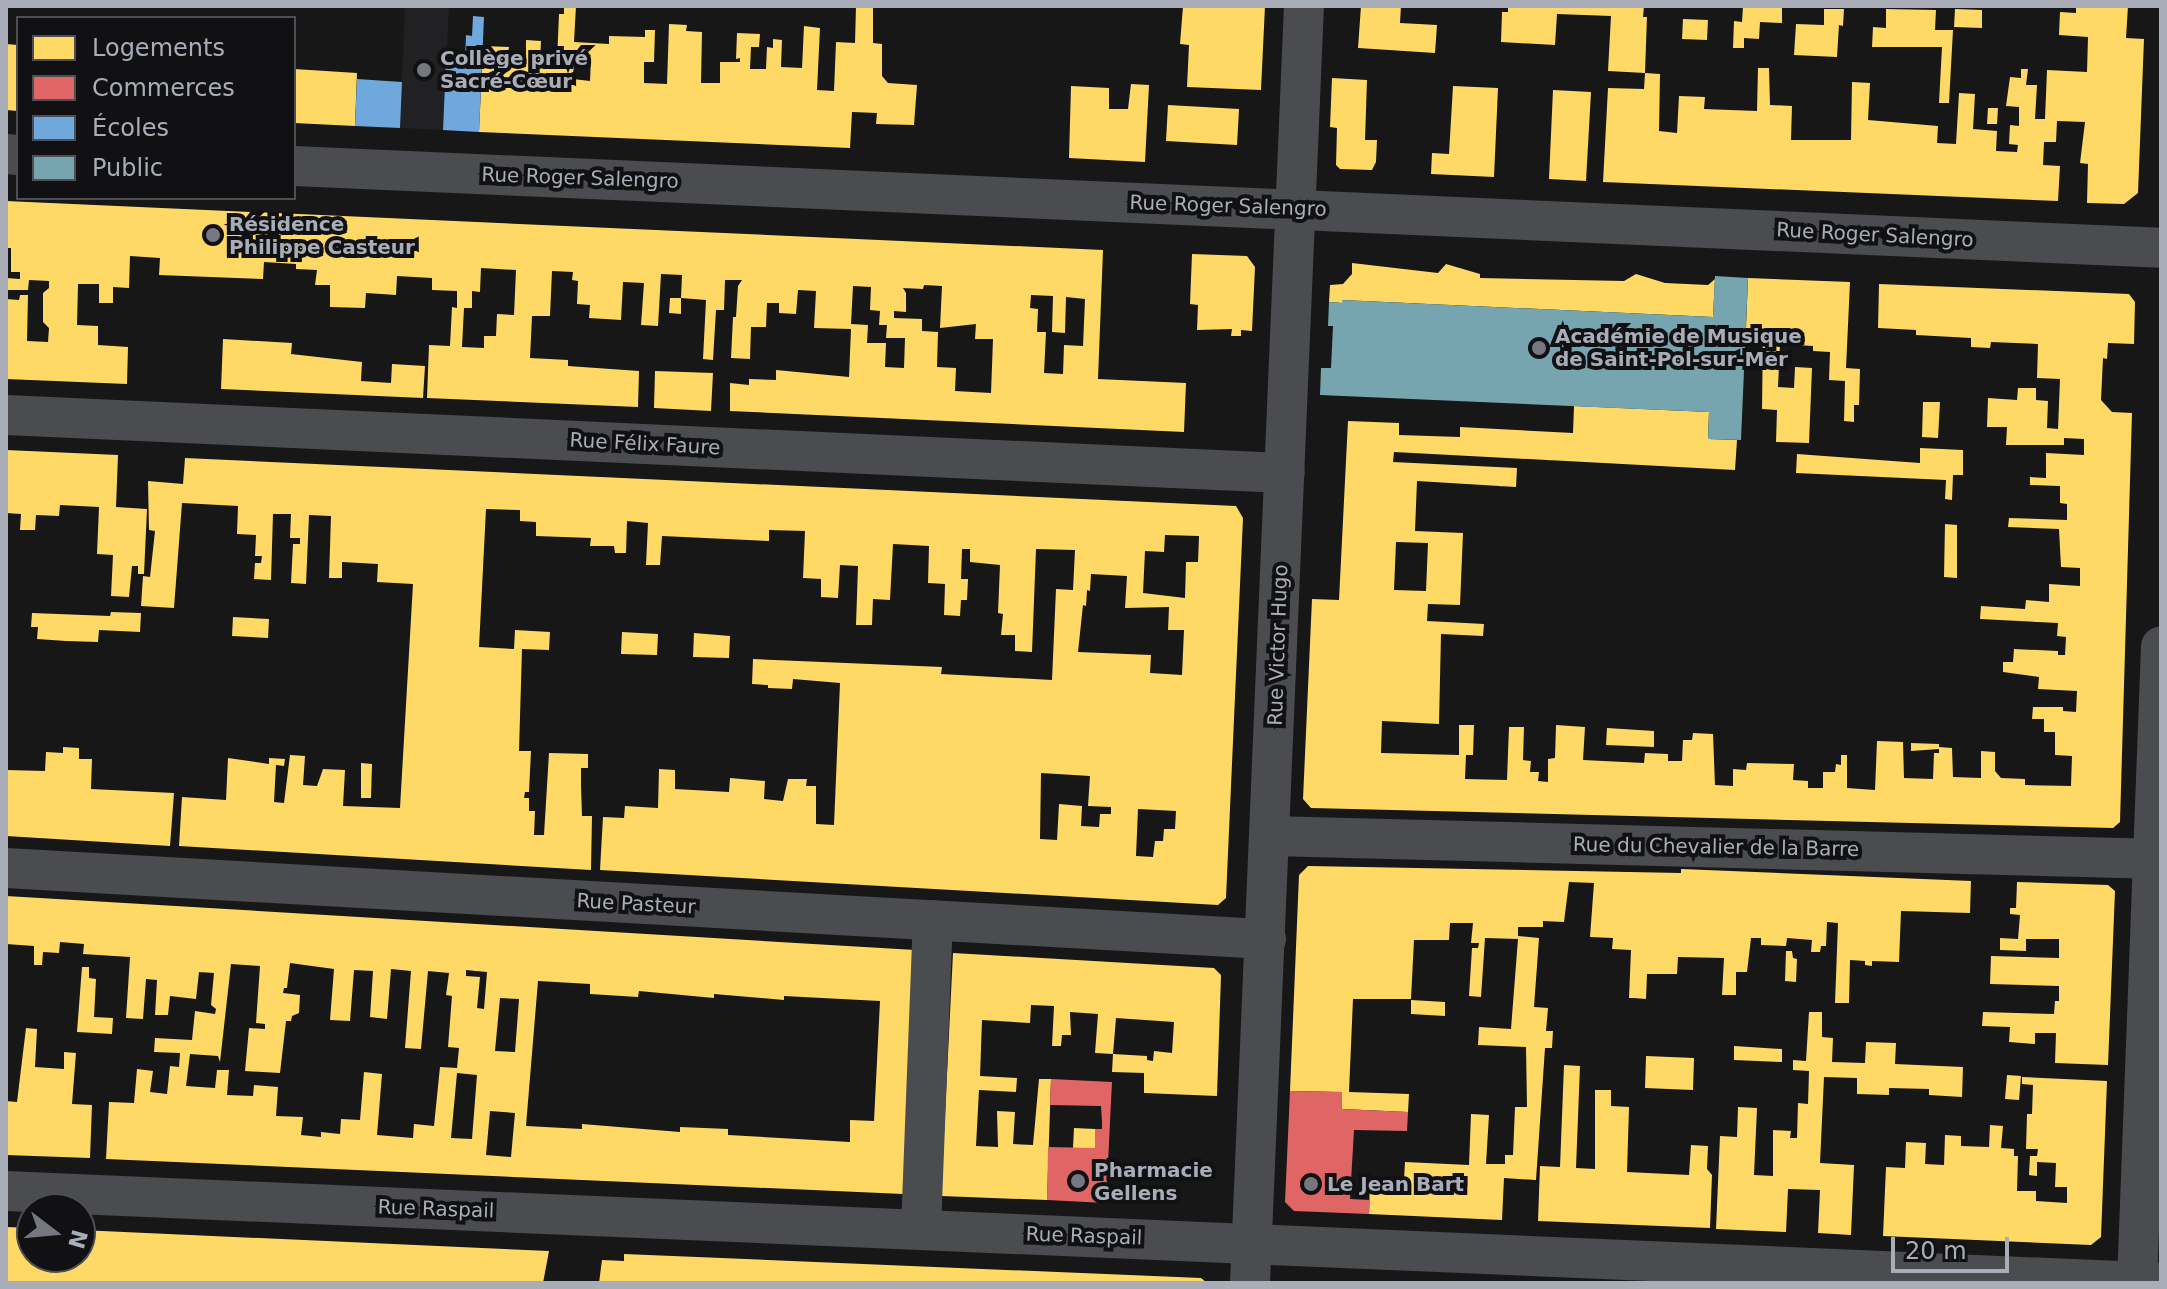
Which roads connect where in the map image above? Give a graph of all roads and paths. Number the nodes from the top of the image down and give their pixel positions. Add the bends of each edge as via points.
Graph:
1 (1304, 6) edge
2 (296, 166) edge
3 (1295, 209) junction
4 (2161, 248) edge
5 (6, 415) edge
6 (1285, 473) junction
7 (2161, 646) edge
8 (1270, 836) junction
9 (2157, 858) edge
10 (6, 868) edge
11 (933, 920) junction
12 (1266, 939) junction
13 (6, 1191) edge
14 (921, 1229) junction
15 (1252, 1243) junction
16 (2145, 1282) edge
17 (1250, 1283) edge

1 - 3 street, Rue Victor Hugo
2 - 3 street, Rue Roger Salengro
3 - 4 street, Rue Roger Salengro
3 - 6 street, Rue Victor Hugo
5 - 6 street, Rue Félix Faure
6 - 8 street, Rue Victor Hugo
7 - 9 street
8 - 9 street, Rue du Chevalier de la Barre
8 - 12 street, Rue Victor Hugo
9 - 16 street
10 - 11 street, Rue Pasteur
11 - 12 street, Rue Pasteur
11 - 14 street
12 - 15 street, Rue Victor Hugo
13 - 14 street, Rue Raspail
14 - 15 street, Rue Raspail
15 - 16 street, Rue Raspail
15 - 17 street, Rue Victor Hugo

